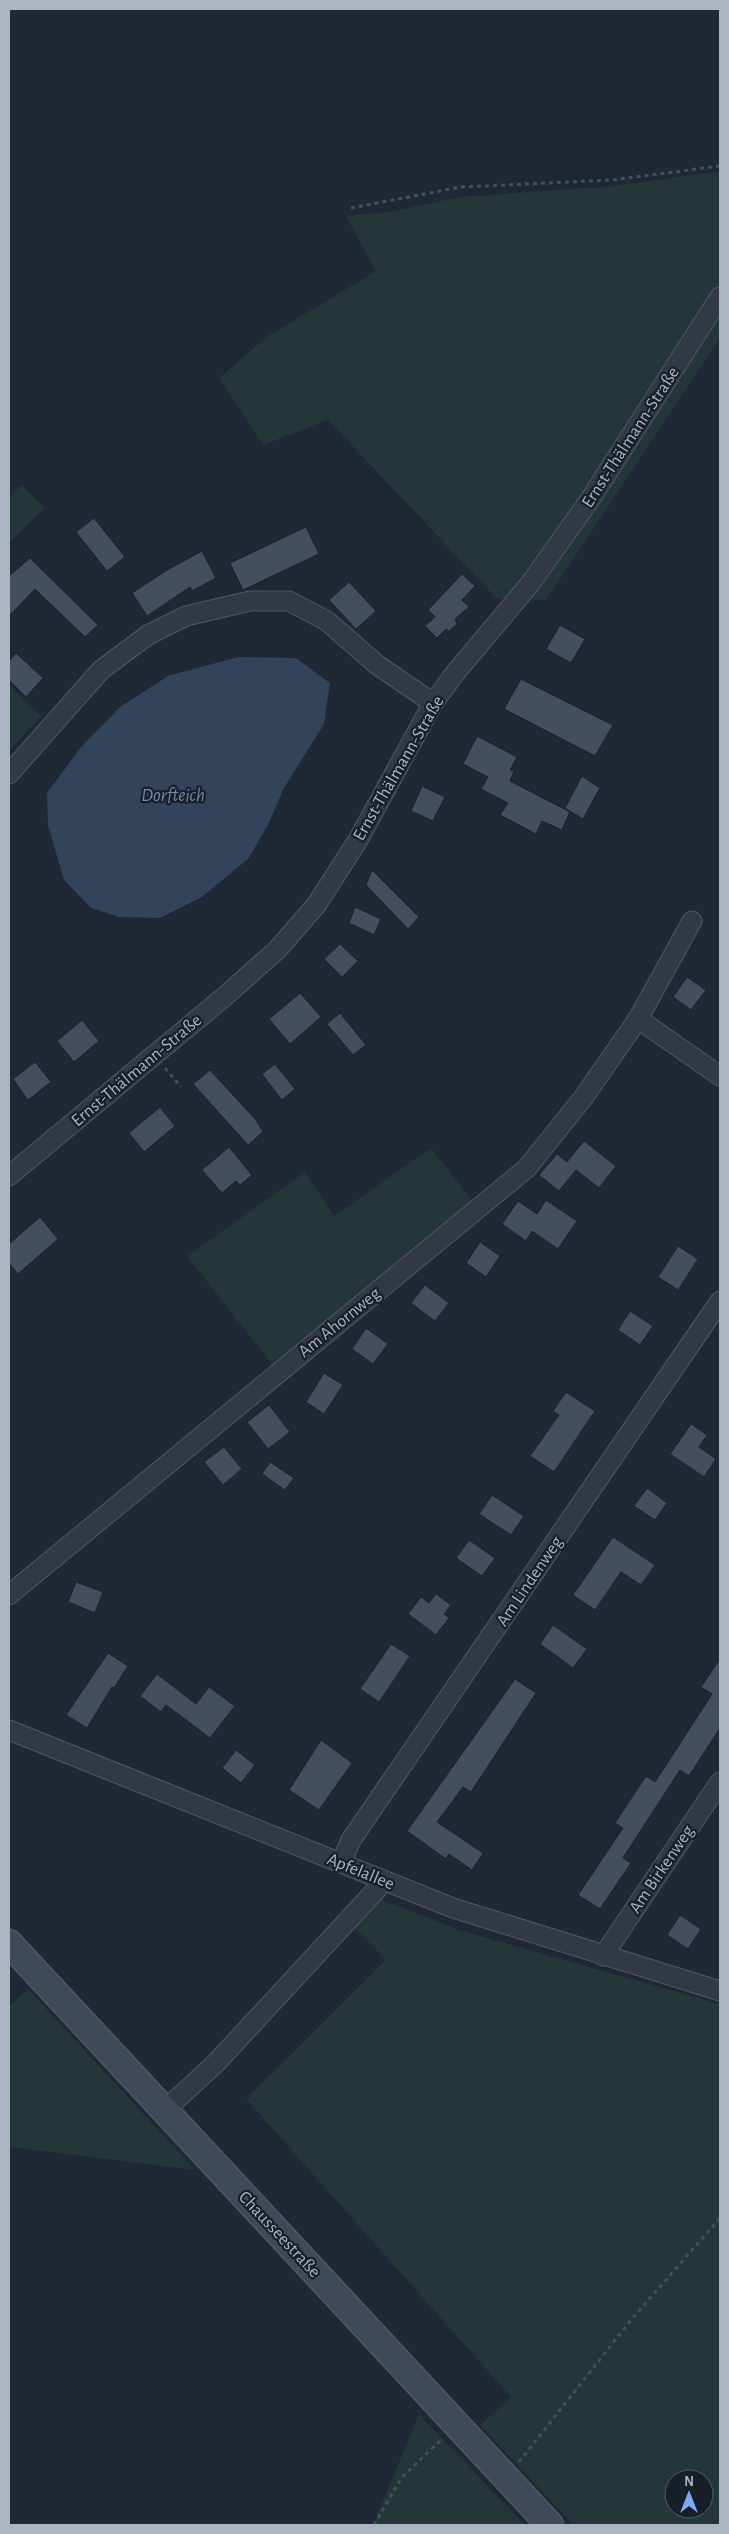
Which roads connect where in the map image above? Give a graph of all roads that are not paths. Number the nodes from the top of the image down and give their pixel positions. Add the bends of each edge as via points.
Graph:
1 (720, 297) edge
2 (433, 702) junction
3 (9, 774) edge
4 (692, 921) dead end
5 (638, 1019) junction
6 (720, 1076) edge
7 (9, 1176) edge
8 (720, 1301) edge
9 (9, 1595) edge
10 (9, 1730) edge
11 (720, 1782) edge
12 (341, 1863) junction
13 (381, 1880) junction
14 (9, 1943) edge
15 (602, 1956) junction
16 (720, 1991) edge
17 (165, 2110) junction
18 (550, 2525) edge

1 - 2 street, Ernst-Thälmann-Straße via 541,568
2 - 3 street via 376,664 327,621 288,601 250,601 186,616 148,635 101,670
2 - 7 street, Ernst-Thälmann-Straße via 348,855 317,904 277,950
4 - 5 street, Am Ahornweg
5 - 6 street
5 - 9 street, Am Ahornweg via 583,1098 527,1168
8 - 12 street, Am Lindenweg via 351,1840
10 - 12 street, Apfelallee
11 - 15 street, Am Birkenweg
12 - 13 street, Apfelallee
13 - 15 street, Apfelallee via 453,1908
13 - 17 street via 377,1889 216,2063
14 - 17 main road, Chausseestraße
15 - 16 street, Apfelallee
17 - 18 main road, Chausseestraße

